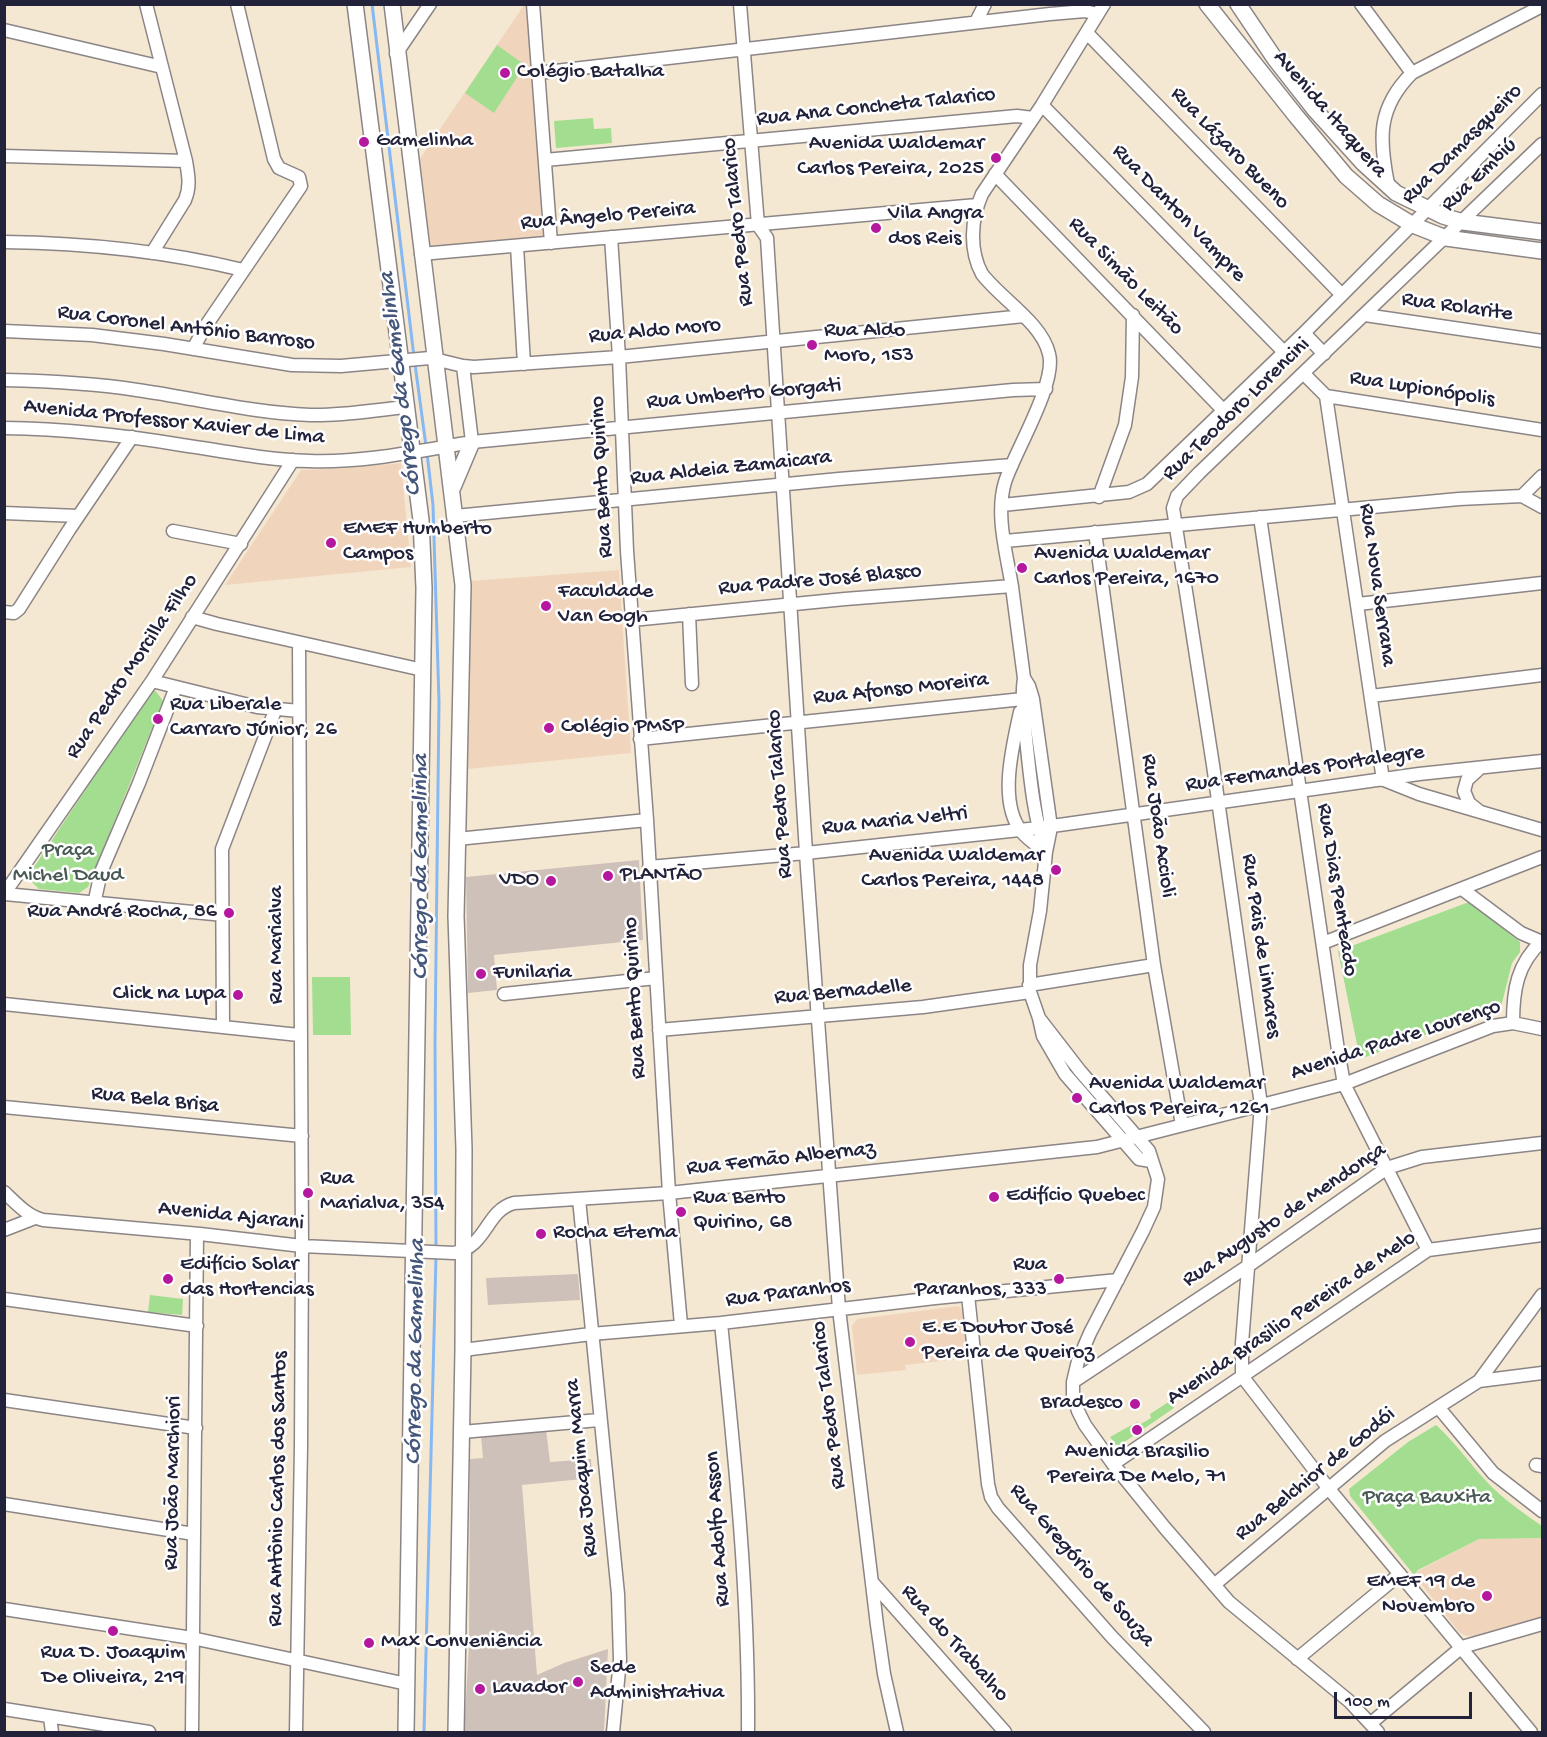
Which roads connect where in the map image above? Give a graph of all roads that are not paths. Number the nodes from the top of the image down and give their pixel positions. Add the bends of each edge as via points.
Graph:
1 (147, 4) edge
2 (237, 4) edge
3 (355, 4) edge
4 (392, 4) edge
5 (430, 4) edge
6 (533, 4) edge
7 (740, 4) edge
8 (985, 4) edge
9 (1207, 4) edge
10 (1238, 4) edge
11 (1361, 4) edge
12 (1542, 6) edge
13 (1101, 9) edge
14 (976, 22) junction
15 (4, 30) edge
16 (1087, 33) junction
17 (744, 48) junction
18 (396, 54) junction
19 (162, 67) junction
20 (538, 73) junction
21 (1412, 73) junction
22 (1542, 94) edge
23 (1042, 105) junction
24 (1033, 118) junction
25 (751, 142) junction
26 (1542, 144) edge
27 (4, 156) edge
28 (545, 160) junction
29 (186, 161) junction
30 (995, 174) junction
31 (1388, 184) junction
32 (977, 205) junction
33 (1428, 209) junction
34 (1463, 222) junction
35 (758, 225) junction
36 (1413, 225) junction
37 (1542, 232) edge
38 (611, 237) junction
39 (1446, 238) junction
40 (4, 242) edge
41 (551, 243) junction
42 (518, 246) junction
43 (1542, 251) edge
44 (152, 254) junction
45 (422, 254) junction
46 (243, 270) junction
47 (1342, 295) junction
48 (1133, 315) junction
49 (1365, 315) junction
50 (1024, 316) junction
51 (4, 331) edge
52 (1304, 333) junction
53 (1542, 341) edge
54 (772, 342) junction
55 (194, 349) junction
56 (1284, 352) junction
57 (1324, 354) junction
58 (619, 357) junction
59 (432, 358) junction
60 (404, 360) junction
61 (524, 364) junction
62 (463, 366) junction
63 (1304, 374) junction
64 (4, 380) edge
65 (1046, 389) junction
66 (1326, 396) junction
67 (405, 406) junction
68 (1224, 411) junction
69 (778, 414) junction
70 (4, 428) edge
71 (622, 428) junction
72 (1542, 430) edge
73 (132, 438) junction
74 (472, 442) junction
75 (443, 447) junction
76 (416, 453) junction
77 (293, 460) junction
78 (1012, 465) junction
79 (1542, 476) edge
80 (783, 484) junction
81 (452, 490) junction
82 (1099, 496) junction
83 (1522, 496) junction
84 (625, 500) junction
85 (1002, 505) junction
86 (1542, 507) edge
87 (1344, 509) junction
88 (4, 513) edge
89 (78, 516) junction
90 (455, 516) junction
91 (1260, 517) junction
92 (1176, 525) junction
93 (173, 531) dead end
94 (1095, 532) junction
95 (1005, 541) junction
96 (241, 544) junction
97 (1542, 583) edge
98 (1012, 586) junction
99 (1358, 604) junction
100 (790, 605) junction
101 (8, 614) edge
102 (688, 615) junction
103 (192, 617) junction
104 (632, 620) junction
105 (299, 643) junction
106 (423, 670) junction
107 (1542, 675) edge
108 (1024, 678) junction
109 (152, 681) junction
110 (692, 684) dead end
111 (176, 687) junction
112 (1371, 696) junction
113 (1023, 699) junction
114 (276, 708) junction
115 (299, 711) junction
116 (797, 722) junction
117 (640, 739) junction
118 (1542, 761) edge
119 (1481, 768) junction
120 (1419, 774) junction
121 (1383, 780) junction
122 (1300, 792) junction
123 (1419, 794) junction
124 (1218, 803) junction
125 (1480, 812) junction
126 (1133, 814) junction
127 (647, 820) junction
128 (1044, 828) junction
129 (1020, 830) junction
130 (1542, 830) edge
131 (457, 839) junction
132 (1046, 852) junction
133 (806, 853) junction
134 (1542, 858) edge
135 (650, 867) junction
136 (1462, 889) junction
137 (5, 894) edge
138 (94, 904) junction
139 (224, 915) junction
140 (1542, 942) edge
141 (1323, 943) junction
142 (1154, 965) junction
143 (656, 978) junction
144 (1030, 988) junction
145 (504, 994) dead end
146 (4, 1004) edge
147 (817, 1017) junction
148 (1039, 1018) junction
149 (1513, 1023) junction
150 (223, 1026) junction
151 (1542, 1029) edge
152 (659, 1030) junction
153 (299, 1035) junction
154 (1344, 1084) junction
155 (1261, 1105) junction
156 (4, 1107) edge
157 (1106, 1123) junction
158 (1182, 1125) junction
159 (302, 1136) junction
160 (1138, 1136) junction
161 (1123, 1141) junction
162 (1542, 1143) edge
163 (1097, 1148) junction
164 (1151, 1161) junction
165 (1387, 1168) junction
166 (830, 1176) junction
167 (4, 1192) edge
168 (669, 1193) junction
169 (579, 1199) junction
170 (35, 1218) junction
171 (4, 1230) edge
172 (197, 1234) junction
173 (1542, 1235) edge
174 (302, 1246) junction
175 (1428, 1250) junction
176 (413, 1251) junction
177 (463, 1251) junction
178 (1248, 1266) junction
179 (1118, 1280) junction
180 (968, 1294) junction
181 (1542, 1296) edge
182 (4, 1299) edge
183 (839, 1309) junction
184 (721, 1323) junction
185 (681, 1325) junction
186 (197, 1326) junction
187 (591, 1334) junction
188 (463, 1350) junction
189 (1542, 1373) edge
190 (1242, 1376) junction
191 (1479, 1381) junction
192 (1073, 1382) junction
193 (4, 1400) edge
194 (1438, 1408) junction
195 (599, 1420) junction
196 (196, 1428) junction
197 (462, 1432) junction
198 (1113, 1464) junction
199 (1329, 1489) junction
200 (4, 1504) edge
201 (1542, 1511) edge
202 (194, 1534) junction
203 (1400, 1574) junction
204 (872, 1582) junction
205 (1214, 1585) junction
206 (4, 1609) edge
207 (1542, 1624) edge
208 (192, 1638) junction
209 (1462, 1647) junction
210 (1298, 1659) junction
211 (297, 1660) junction
212 (407, 1684) junction
213 (4, 1709) edge
214 (50, 1718) junction
215 (1374, 1728) edge
216 (52, 1732) edge
217 (149, 1732) edge
218 (192, 1732) edge
219 (296, 1732) edge
220 (406, 1732) edge
221 (456, 1732) edge
222 (613, 1732) edge
223 (748, 1732) edge
224 (897, 1732) edge
225 (1005, 1732) edge
226 (1203, 1732) edge
227 (1531, 1732) edge

1 - 19 street
2 - 46 street via 274,159 279,168 301,180 299,190
3 - 60 main road
4 - 18 main road
5 - 18 street
6 - 20 street
7 - 17 street, Rua Pedro Talarico
8 - 14 street
9 - 36 main road, Avenida Itaquera via 1346,176 1378,204
10 - 31 main road, Avenida Itaquera via 1315,110 1363,163
11 - 21 street
12 - 21 street
13 - 14 street
13 - 16 street
14 - 17 street
15 - 19 street
16 - 23 street
16 - 47 street, Rua Lázaro Bueno
17 - 20 street
17 - 25 street, Rua Pedro Talarico
18 - 45 main road
19 - 29 street
20 - 28 street
21 - 31 street via 1394,94 1382,132
22 - 33 street, Rua Damasqueiro
23 - 24 street
23 - 56 street, Rua Danton Vampre
24 - 25 street, Rua Ana Concheta Talarico via 1017,116
24 - 30 street
25 - 28 street, Rua Ana Concheta Talarico
25 - 35 street, Rua Pedro Talarico
26 - 34 street, Rua Embiú
27 - 29 street
28 - 41 street
29 - 44 street via 189,191
30 - 32 street
30 - 48 street, Rua Simão Leitão
31 - 33 main road, Avenida Itaquera via 1396,193
32 - 35 street, Rua Ângelo Pereira
32 - 50 street via 973,234 977,265 988,282
33 - 34 main road, Avenida Itaquera
33 - 36 street, Rua Damasqueiro
34 - 37 main road, Avenida Itaquera
34 - 39 street, Rua Embiú
35 - 38 street, Rua Ângelo Pereira
35 - 54 street, Rua Pedro Talarico via 767,238
36 - 39 main road, Avenida Itaquera
36 - 47 street, Rua Teodoro Lorencini
38 - 41 street, Rua Ângelo Pereira
38 - 58 street, Rua Bento Quirino
39 - 43 main road, Avenida Itaquera
39 - 49 street, Rua Teodoro Lorencini
40 - 44 street via 72,243
41 - 42 street, Rua Ângelo Pereira
42 - 45 street, Rua Ângelo Pereira
42 - 61 street
44 - 46 street
45 - 59 main road
46 - 55 street
47 - 52 street, Rua Teodoro Lorencini
48 - 68 street, Rua Simão Leitão
48 - 82 street via 1125,425
49 - 53 street, Rua Rolarite
49 - 57 street, Rua Teodoro Lorencini
50 - 54 street, Rua Aldo Moro
50 - 65 street via 1041,336 1050,355
51 - 55 street, Rua Coronel Antônio Barroso via 92,335
52 - 56 street, Rua Teodoro Lorencini
52 - 57 street
54 - 58 street, Rua Aldo Moro
54 - 69 street, Rua Pedro Talarico
55 - 60 street, Rua Coronel Antônio Barroso via 292,365 341,366
56 - 68 street, Rua Teodoro Lorencini
57 - 63 street, Rua Teodoro Lorencini
58 - 61 street, Rua Aldo Moro
58 - 71 street, Rua Bento Quirino
59 - 60 street, Rua Coronel Antônio Barroso
59 - 62 street, Rua Aldo Moro
59 - 75 main road
60 - 67 main road
61 - 62 street, Rua Aldo Moro
62 - 74 street
63 - 66 street, Rua Lupionópolis
63 - 92 street, Rua Teodoro Lorencini via 1177,496 1173,508
64 - 67 street via 104,385 308,415
65 - 69 street, Rua Umberto Gorgati
65 - 78 street
66 - 72 street, Rua Lupionópolis
66 - 87 street, Rua Nova Serrana
67 - 76 main road
68 - 82 street, Rua Teodoro Lorencini via 1142,487
69 - 71 street, Rua Umberto Gorgati
69 - 80 street, Rua Pedro Talarico
70 - 73 street, Avenida Professor Xavier de Lima
71 - 74 street, Rua Umberto Gorgati
71 - 84 street, Rua Bento Quirino
73 - 77 street, Avenida Professor Xavier de Lima
73 - 89 street
74 - 75 street, Rua Umberto Gorgati
74 - 81 main road
75 - 76 street, Avenida Professor Xavier de Lima
75 - 81 main road
76 - 77 street, Avenida Professor Xavier de Lima via 339,461
76 - 106 main road via 424,576
77 - 96 street, Rua Pedro Morcilla Filho
78 - 80 street, Rua Aldeia Zamaicara
78 - 85 street
79 - 83 street
80 - 84 street, Rua Aldeia Zamaicara
80 - 100 street, Rua Pedro Talarico
81 - 90 main road
82 - 85 street, Rua Teodoro Lorencini
83 - 86 street
83 - 87 street
84 - 90 street, Rua Aldeia Zamaicara
84 - 104 street, Rua Bento Quirino
85 - 95 street
87 - 91 street
87 - 99 street, Rua Nova Serrana
88 - 89 street
89 - 101 street via 20,609
90 - 131 main road via 463,585
91 - 92 street
91 - 122 street, Rua Dias Penteado
92 - 94 street
92 - 124 street, Rua Pais de Linhares
93 - 96 street
94 - 95 street
94 - 126 street, Rua João Accioli
95 - 98 street
96 - 103 street, Rua Pedro Morcilla Filho
97 - 99 street
98 - 100 street, Rua Padre José Blasco
98 - 108 street
99 - 112 street, Rua Nova Serrana
100 - 102 street, Rua Padre José Blasco
100 - 116 street, Rua Pedro Talarico
102 - 104 street, Rua Padre José Blasco
102 - 110 street
103 - 105 street
103 - 109 street, Rua Pedro Morcilla Filho
104 - 117 street, Rua Bento Quirino
105 - 106 street
105 - 115 street, Rua Marialva
106 - 176 main road
107 - 112 street
108 - 113 street
108 - 128 street via 1033,699
109 - 111 street
109 - 137 street, Rua Pedro Morcilla Filho
111 - 114 street
111 - 138 street via 101,872
112 - 121 street, Rua Nova Serrana
113 - 116 street, Rua Afonso Moreira
113 - 128 street
113 - 129 street via 1009,778 1012,807
114 - 115 street
114 - 139 street via 224,842
115 - 153 street, Rua Marialva
116 - 117 street, Rua Afonso Moreira
116 - 133 street, Rua Pedro Talarico
117 - 127 street, Rua Bento Quirino
118 - 119 street, Rua Fernandes Portalegre
119 - 120 street, Rua Fernandes Portalegre
119 - 125 street via 1467,780 1464,791 1469,803
120 - 121 street, Rua Fernandes Portalegre
120 - 123 street via 1413,785
121 - 122 street, Rua Fernandes Portalegre
121 - 123 street
122 - 124 street, Rua Fernandes Portalegre
122 - 141 street, Rua Dias Penteado
123 - 125 street
124 - 126 street, Rua Fernandes Portalegre
124 - 155 street, Rua Pais de Linhares
125 - 130 street
126 - 128 street, Rua Fernandes Portalegre
126 - 142 street, Rua João Accioli
127 - 131 street
127 - 135 street, Rua Bento Quirino
128 - 129 street, Rua Maria Veltri
128 - 132 street
129 - 132 street
129 - 133 street, Rua Maria Veltri
131 - 177 main road via 456,917 465,1149
132 - 144 street
133 - 135 street, Rua Maria Veltri
133 - 147 street, Rua Pedro Talarico
134 - 136 street
135 - 143 street, Rua Bento Quirino
136 - 140 street via 1521,933
136 - 141 street
137 - 138 street
138 - 139 street
139 - 150 street
140 - 149 street via 1517,977
141 - 154 street, Rua Dias Penteado
142 - 144 street, Rua Bernadelle
142 - 158 street, Rua João Accioli
143 - 145 street
143 - 152 street, Rua Bento Quirino
144 - 147 street, Rua Bernadelle via 923,1007
144 - 148 street
146 - 150 street
147 - 152 street, Rua Bernadelle
147 - 166 street, Rua Pedro Talarico
148 - 157 street via 1043,1036 1065,1074
148 - 160 street
149 - 151 street, Avenida Padre Lourenço
149 - 154 street, Avenida Padre Lourenço via 1493,1026
150 - 153 street
152 - 168 street, Rua Bento Quirino
153 - 159 street, Rua Marialva
154 - 155 street, Avenida Padre Lourenço
154 - 165 street, Rua Dias Penteado
155 - 158 street, Avenida Padre Lourenço
155 - 178 street, Rua Pais de Linhares
156 - 159 street, Rua Bela Brisa
157 - 161 street
157 - 163 street
158 - 160 street, Avenida Padre Lourenço
159 - 174 street, Rua Marialva
160 - 161 street, Avenida Padre Lourenço
160 - 164 street
161 - 163 street, Rua Fernão Albernaz
161 - 164 street via 1139,1159
162 - 165 street, Rua Augusto de Mendonça via 1422,1157
163 - 166 street, Rua Fernão Albernaz
164 - 179 street via 1158,1179 1154,1207
165 - 175 street, Rua Dias Penteado
165 - 178 street, Rua Augusto de Mendonça
166 - 168 street, Rua Fernão Albernaz
166 - 183 street, Rua Pedro Talarico
167 - 170 street
168 - 169 street, Rua Fernão Albernaz
168 - 185 street, Rua Bento Quirino
169 - 177 street, Rua Fernão Albernaz via 507,1205 480,1238
169 - 187 street, Rua Joaquim Marra
170 - 171 street
170 - 172 street, Avenida Ajarani
172 - 174 street, Avenida Ajarani
172 - 186 street, Rua João Marchiori
173 - 175 street, Avenida Brasilio Pereira de Melo
174 - 176 street, Avenida Ajarani
174 - 211 street, Rua Antônio Carlos dos Santos
175 - 190 street, Avenida Brasilio Pereira de Melo
176 - 177 street, Avenida Ajarani
176 - 212 main road
177 - 188 main road
178 - 190 street, Rua Pais de Linhares
178 - 192 street, Rua Augusto de Mendonça
179 - 180 street, Rua Paranhos
179 - 192 street via 1078,1360
180 - 183 street, Rua Paranhos
180 - 226 street, Rua Gregório de Souza via 991,1497 1112,1637
181 - 191 street, Rua Belchior de Godói
182 - 186 street
183 - 184 street, Rua Paranhos
183 - 204 street, Rua Pedro Talarico
184 - 185 street, Rua Paranhos
184 - 223 street, Rua Adolfo Asson via 743,1560
185 - 187 street, Rua Paranhos
186 - 196 street, Rua João Marchiori
187 - 188 street, Rua Paranhos
187 - 195 street, Rua Joaquim Marra
188 - 197 main road
189 - 191 street
190 - 198 street, Avenida Brasilio Pereira de Melo
190 - 199 street
191 - 194 street, Rua Belchior de Godói
192 - 198 street via 1073,1395 1084,1425
193 - 196 street
194 - 199 street, Rua Belchior de Godói via 1385,1441
194 - 201 street via 1493,1473
195 - 197 street
195 - 222 street, Rua Joaquim Marra via 620,1634
196 - 202 street, Rua João Marchiori
197 - 221 main road
198 - 205 street
199 - 203 street
199 - 205 street, Rua Belchior de Godói
200 - 202 street
202 - 208 street, Rua João Marchiori
203 - 209 street
203 - 210 street
204 - 224 street, Rua Pedro Talarico via 884,1674
204 - 225 street, Rua do Trabalho
205 - 210 street
206 - 208 street
207 - 209 street
208 - 211 street
208 - 218 street, Rua João Marchiori
209 - 215 street
209 - 227 street
210 - 215 street via 1349,1701
211 - 212 street
211 - 219 street, Rua Antônio Carlos dos Santos
212 - 220 main road
213 - 214 street
214 - 216 street
214 - 217 street

